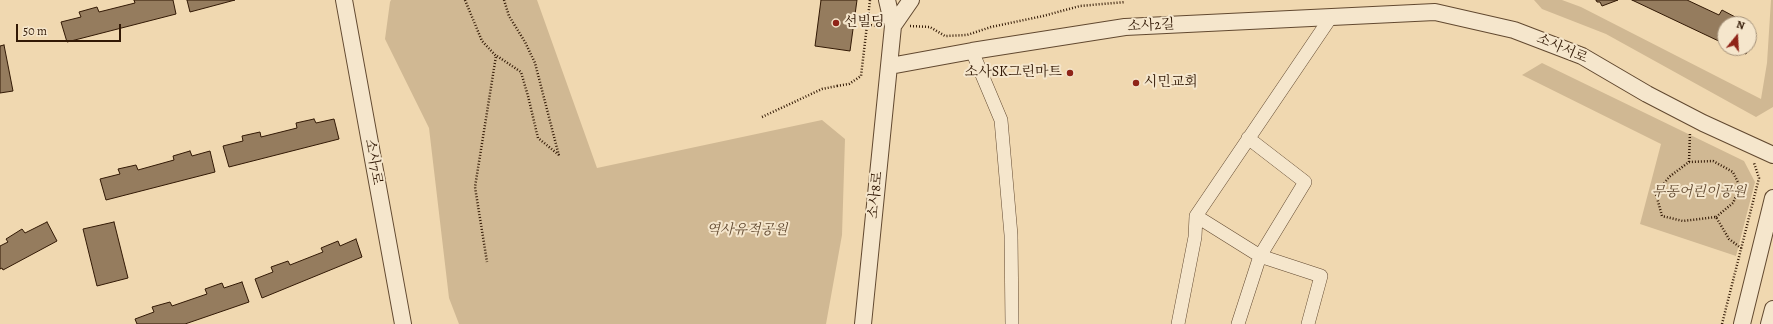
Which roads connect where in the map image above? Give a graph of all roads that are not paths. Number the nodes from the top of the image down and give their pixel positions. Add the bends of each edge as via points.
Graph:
1 (344, 0) edge
2 (887, 0) edge
3 (911, 0) edge
4 (1331, 17) junction
5 (893, 26) junction
6 (972, 51) junction
7 (890, 66) junction
8 (1248, 138) junction
9 (1773, 155) edge
10 (1773, 198) edge
11 (1196, 216) junction
12 (1260, 256) junction
13 (1773, 308) edge
14 (403, 324) edge
15 (863, 324) edge
16 (1012, 324) edge
17 (1178, 324) edge
18 (1238, 324) edge
19 (1308, 324) edge
20 (1742, 324) edge
21 (1769, 324) edge

1 - 14 street, 소사7로
2 - 5 street
3 - 5 street
4 - 6 street, 소사2길 via 1125,27
4 - 8 street
4 - 9 street, 소사서로 via 1435,12 1514,30 1582,56 1702,124
5 - 7 street, 소사8로
6 - 7 street, 소사2길
6 - 16 street via 1001,120 1011,235
7 - 15 street, 소사8로
8 - 11 street
8 - 12 street via 1305,182
10 - 20 street
11 - 12 street
11 - 17 street via 1195,237
12 - 18 street
12 - 19 street via 1321,276
13 - 21 street

